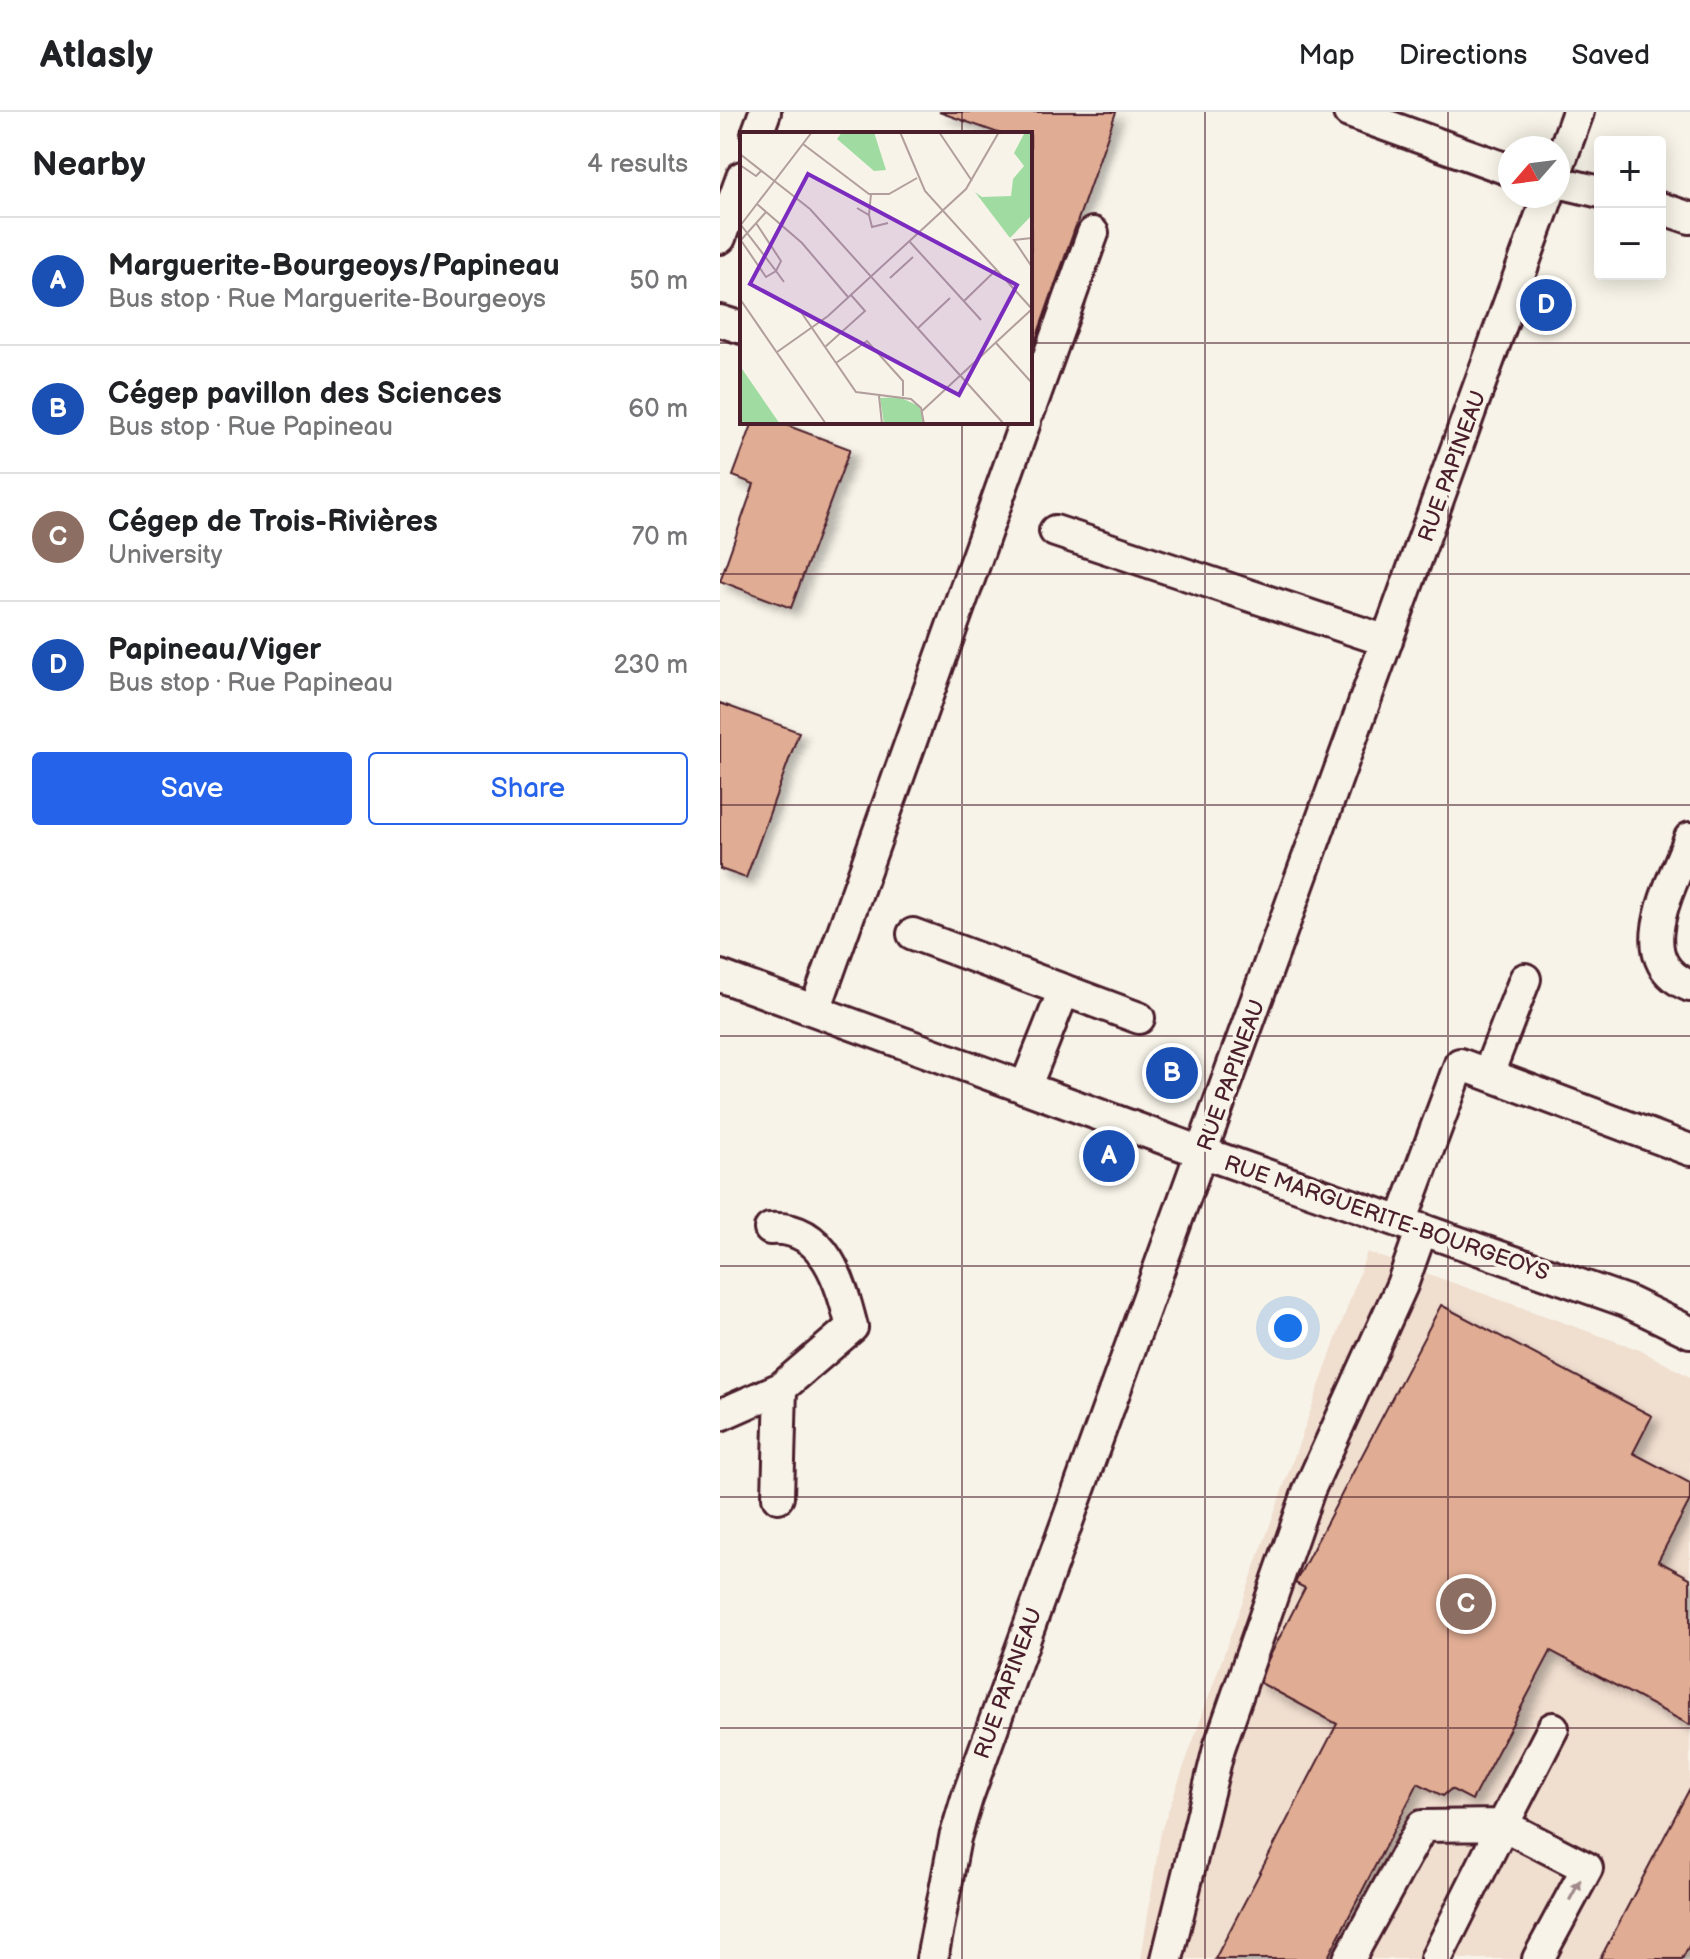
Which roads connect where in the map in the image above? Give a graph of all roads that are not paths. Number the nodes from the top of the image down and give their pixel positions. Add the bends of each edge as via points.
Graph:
1 (765, 112) edge
2 (1349, 112) edge
3 (1578, 112) edge
4 (758, 132) edge
5 (1569, 136) edge
6 (1498, 166) edge
7 (740, 183) edge
8 (1570, 185) edge
9 (1594, 191) edge
10 (1544, 208) edge
11 (1666, 210) edge
12 (1690, 218) edge
13 (1093, 233) dead end
14 (720, 238) edge
15 (720, 321) edge
16 (740, 327) edge
17 (1032, 400) edge
18 (1023, 424) edge
19 (1055, 531) dead end
20 (1387, 641) junction
21 (1690, 838) edge
22 (913, 934) dead end
23 (720, 976) edge
24 (1525, 979) dead end
25 (1690, 986) edge
26 (1064, 990) junction
27 (815, 1010) junction
28 (1139, 1018) dead end
29 (1488, 1074) junction
30 (1025, 1088) junction
31 (1690, 1150) edge
32 (1201, 1152) junction
33 (1412, 1226) junction
34 (770, 1229) dead end
35 (1690, 1332) edge
36 (781, 1388) junction
37 (720, 1415) edge
38 (778, 1497) dead end
39 (1553, 1728) dead end
40 (1503, 1825) junction
41 (932, 1959) edge
42 (1167, 1959) edge
43 (1349, 1959) edge
44 (1436, 1959) edge
45 (1538, 1959) edge

1 - 4 street
2 - 6 street
3 - 5 street
7 - 14 street
8 - 9 street
10 - 20 street, RUE PAPINEAU
11 - 12 street
13 - 17 street
15 - 16 street
18 - 27 street
19 - 20 street
20 - 32 street, RUE PAPINEAU
21 - 25 street via 1655,934 1663,965
22 - 26 street
23 - 27 street, RUE MARGUERITE-BOURGEOYS
24 - 29 street
26 - 28 street
26 - 30 street
27 - 30 street, RUE MARGUERITE-BOURGEOYS
29 - 31 street
29 - 33 street via 1460,1064
30 - 32 street, RUE MARGUERITE-BOURGEOYS
32 - 33 street, RUE MARGUERITE-BOURGEOYS
32 - 41 street, RUE PAPINEAU via 960,1818
33 - 35 street, RUE MARGUERITE-BOURGEOYS via 1626,1301
33 - 42 street via 1402,1285 1309,1490 1219,1748
34 - 36 street via 786,1228 812,1241 829,1259 852,1327
36 - 37 street
36 - 38 street
39 - 40 street
40 - 43 street via 1422,1826
40 - 44 street
45 -> 40 street via 1587,1868

